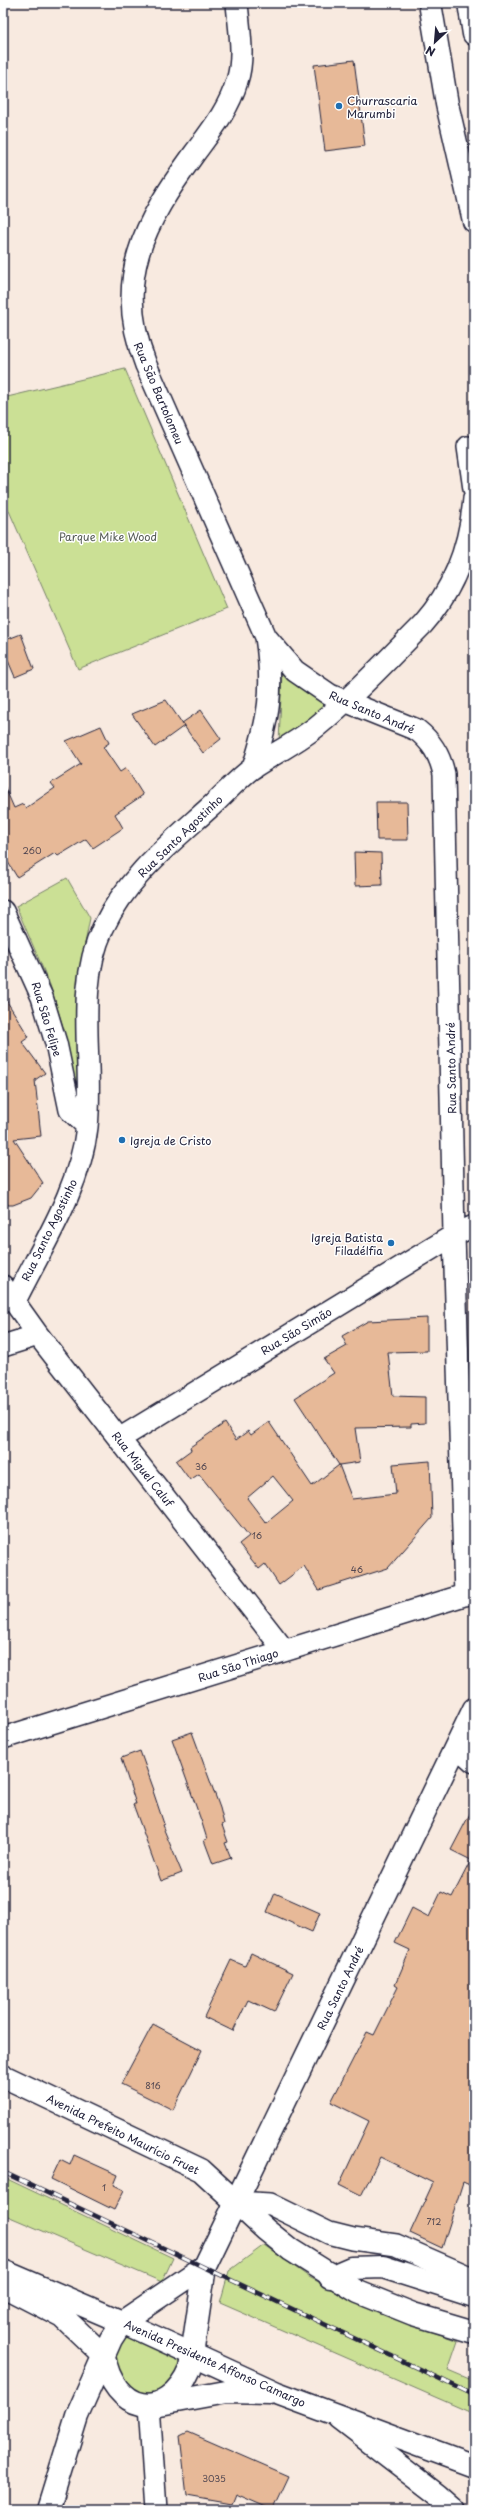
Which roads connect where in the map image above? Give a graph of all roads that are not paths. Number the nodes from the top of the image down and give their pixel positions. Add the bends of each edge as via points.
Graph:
1 (237, 3) edge
2 (430, 3) edge
3 (469, 3) edge
4 (474, 34) edge
5 (474, 221) edge
6 (468, 447) dead end
7 (474, 489) edge
8 (474, 498) edge
9 (266, 637) junction
10 (344, 702) junction
11 (253, 768) junction
12 (3, 911) edge
13 (87, 1126) junction
14 (474, 1226) edge
15 (454, 1235) junction
16 (9, 1293) edge
17 (38, 1335) junction
18 (3, 1346) edge
19 (119, 1439) junction
20 (470, 1594) edge
21 (284, 1650) junction
22 (474, 1709) edge
23 (3, 1738) edge
24 (457, 1747) junction
25 (474, 1762) edge
26 (3, 2076) edge
27 (236, 2202) junction
28 (205, 2266) junction
29 (3, 2271) edge
30 (330, 2277) junction
31 (474, 2279) edge
32 (3, 2286) edge
33 (474, 2296) edge
34 (122, 2322) junction
35 (474, 2332) edge
36 (191, 2353) junction
37 (104, 2356) junction
38 (121, 2393) junction
39 (277, 2393) junction
40 (154, 2405) junction
41 (329, 2412) junction
42 (77, 2416) junction
43 (424, 2446) junction
44 (474, 2466) edge
45 (411, 2473) junction
46 (48, 2510) edge
47 (156, 2510) edge
48 (454, 2510) edge

1 - 9 street, Rua São Bartolomeu via 240,56 238,80 218,122 173,184 150,224 133,274 130,298 137,344
2 - 5 main road via 447,104
3 - 4 main road
6 - 7 street
8 - 10 street, Rua Santo Agostinho via 466,548 447,593 423,624
9 - 10 street, Rua Santo André via 295,670 318,688
9 - 11 street, Rua São Bartolomeu via 271,668 271,694 268,718
10 - 11 street, Rua Santo Agostinho via 299,740
10 - 15 street, Rua Santo André via 417,730 435,749 444,774
11 - 13 street, Rua Santo Agostinho via 136,878 117,902 102,930 93,957 88,990
12 - 13 street, Rua São Felipe via 42,997 56,1043 70,1110
13 - 16 street, Rua Santo Agostinho via 76,1175
14 - 15 street, Rua São Simão
15 - 19 street, Rua São Simão
15 - 20 street, Rua Santo André
16 - 17 street, Rua Miguel Caluf
17 - 18 street
17 - 19 street, Rua Miguel Caluf
19 - 21 street, Rua Miguel Caluf
20 - 21 street, Rua São Thiago
21 - 23 street, Rua São Thiago
22 - 24 main road, Rua Santo André
24 - 25 street
24 - 27 main road, Rua Santo André
26 - 27 main road, Avenida Prefeito Maurício Fruet via 201,2170
27 - 28 main road, Rua Santo André
27 - 30 main road, Avenida Prefeito Maurício Fruet via 291,2250
27 - 31 street via 270,2204 329,2233 396,2245
28 - 34 main road
28 - 36 main road, Rua Santo André
29 - 34 main road, Avenida Presidente Affonso Camargo
30 - 33 main road via 351,2268 383,2267
30 - 35 main road, Avenida Prefeito Maurício Fruet via 385,2304
32 - 37 main road via 62,2317
34 - 36 main road, Avenida Presidente Affonso Camargo
34 - 37 main road
36 - 39 main road, Avenida Presidente Affonso Camargo
36 - 40 main road via 190,2369 183,2384 173,2396
37 - 38 main road via 106,2370
37 - 42 main road
38 - 40 main road via 134,2401
38 - 42 main road via 94,2403
39 - 40 main road via 226,2392
39 - 41 main road, Avenida Presidente Affonso Camargo
40 - 47 street
41 - 43 main road, Avenida Presidente Affonso Camargo
41 - 45 street
42 - 46 main road
43 - 44 main road, Avenida Presidente Affonso Camargo
43 - 45 street via 413,2460
45 - 48 street

